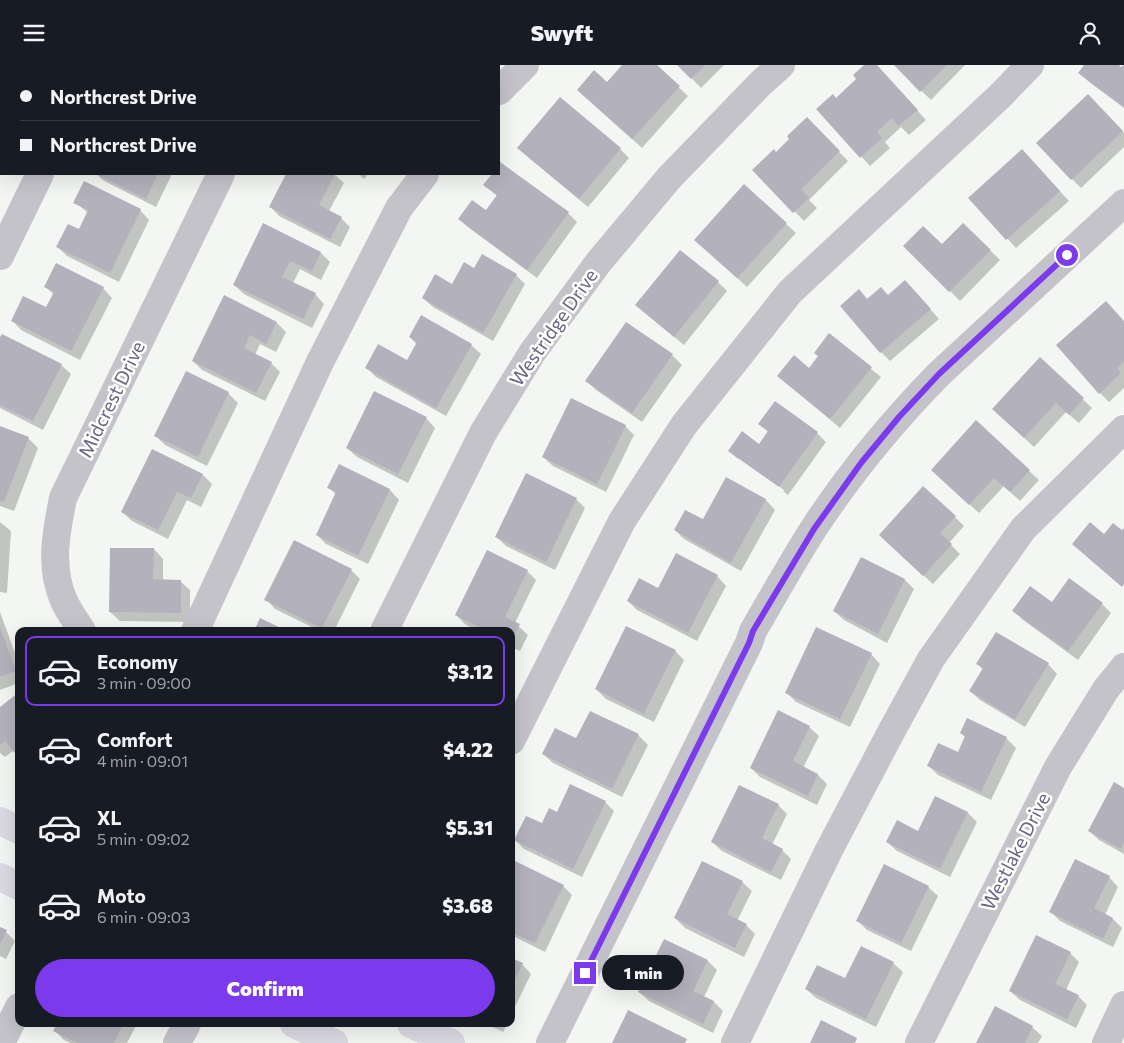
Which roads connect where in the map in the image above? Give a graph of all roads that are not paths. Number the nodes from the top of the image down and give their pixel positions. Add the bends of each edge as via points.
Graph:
1 (525, 65) edge
2 (781, 65) edge
3 (1030, 65) edge
4 (500, 90) edge
5 (40, 175) edge
6 (221, 175) edge
7 (424, 175) edge
8 (1124, 203) edge
9 (0, 256) edge
10 (1124, 429) edge
11 (80, 627) edge
12 (197, 627) edge
13 (386, 627) edge
14 (1124, 667) edge
15 (515, 733) edge
16 (0, 821) edge
17 (15, 828) edge
18 (0, 877) edge
19 (15, 884) edge
20 (1124, 1005) edge
21 (15, 1015) edge
22 (185, 1027) edge
23 (300, 1027) edge
24 (417, 1027) edge
25 (1, 1043) edge
26 (177, 1043) edge
27 (334, 1043) edge
28 (451, 1043) edge
29 (550, 1043) edge
30 (735, 1043) edge
31 (919, 1043) edge
32 (1106, 1043) edge

1 - 4 street
2 - 13 street, Westridge Drive via 669,178 598,263 532,353 483,433
3 - 15 street via 790,292 684,425 622,521
5 - 9 street
6 - 11 street, Midcrest Drive via 63,498 54,542 56,572 64,601
7 - 12 street via 399,208 320,362
8 - 29 street via 912,402 861,463 814,529 753,631
10 - 30 street via 1023,529 931,659 830,850
14 - 31 street, Westlake Drive via 1106,689 1058,767
16 - 17 main road
18 - 19 main road
20 - 32 street
21 - 25 street
22 - 26 street
23 - 27 main road
24 - 28 main road

